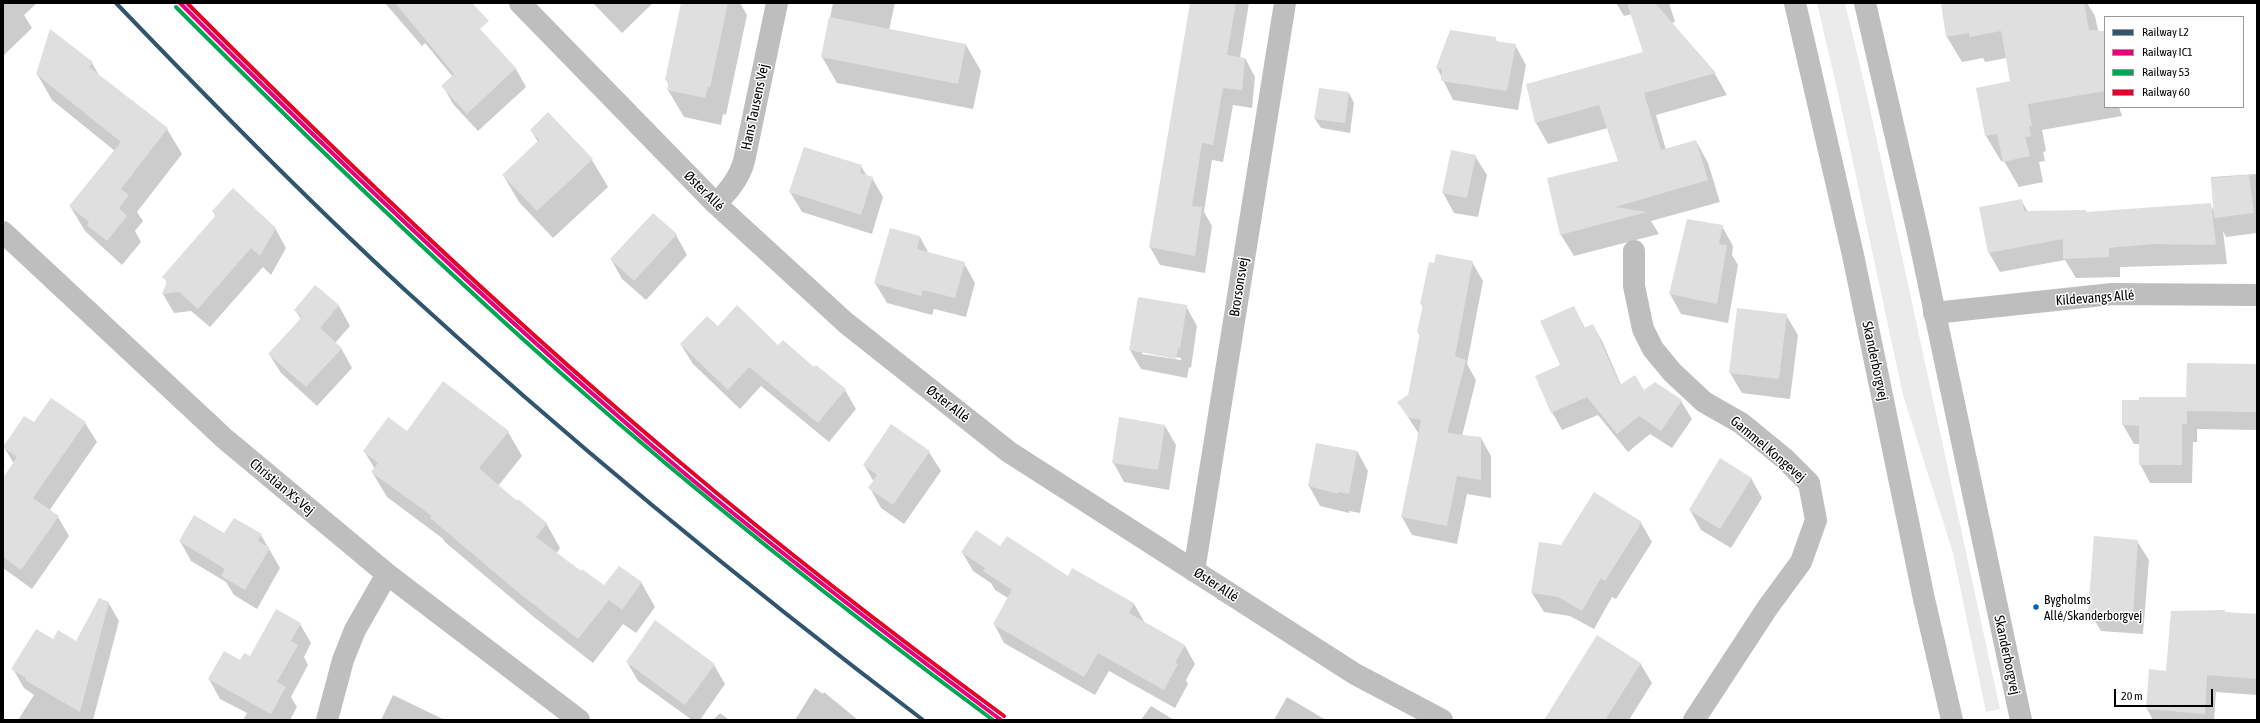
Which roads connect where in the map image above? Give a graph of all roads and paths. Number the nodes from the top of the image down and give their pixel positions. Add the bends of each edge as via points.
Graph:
1 (520, 3) edge
2 (777, 3) edge
3 (1285, 3) edge
4 (1795, 3) edge
5 (1865, 3) edge
6 (716, 204) junction
7 (3, 232) edge
8 (1634, 251) dead end
9 (2257, 295) edge
10 (1934, 313) junction
11 (1194, 571) junction
12 (387, 574) junction
13 (327, 720) edge
14 (579, 720) edge
15 (1442, 720) edge
16 (1694, 720) edge
17 (1952, 720) edge
18 (2021, 720) edge

1 - 6 street, Øster Allé
2 - 6 street, Hans Tausens Vej via 740,175
3 - 11 street, Brorsonsvej
4 - 17 street, Skanderborgvej via 1853,255 1924,599
5 - 10 street, Skanderborgvej
6 - 11 street, Øster Allé via 846,323 1009,452
7 - 12 street, Christian X's Vej via 225,439
8 - 16 street, Gammel Kongevej via 1634,286 1643,329 1653,349 1672,372 1704,402 1741,423 1809,483 1816,520 1802,562 1768,607
9 - 10 street, Kildevangs Allé via 2112,294
10 - 18 street, Skanderborgvej
11 - 15 street, Øster Allé via 1355,674
12 - 13 street via 355,630 343,660
12 - 14 street, Christian X's Vej

